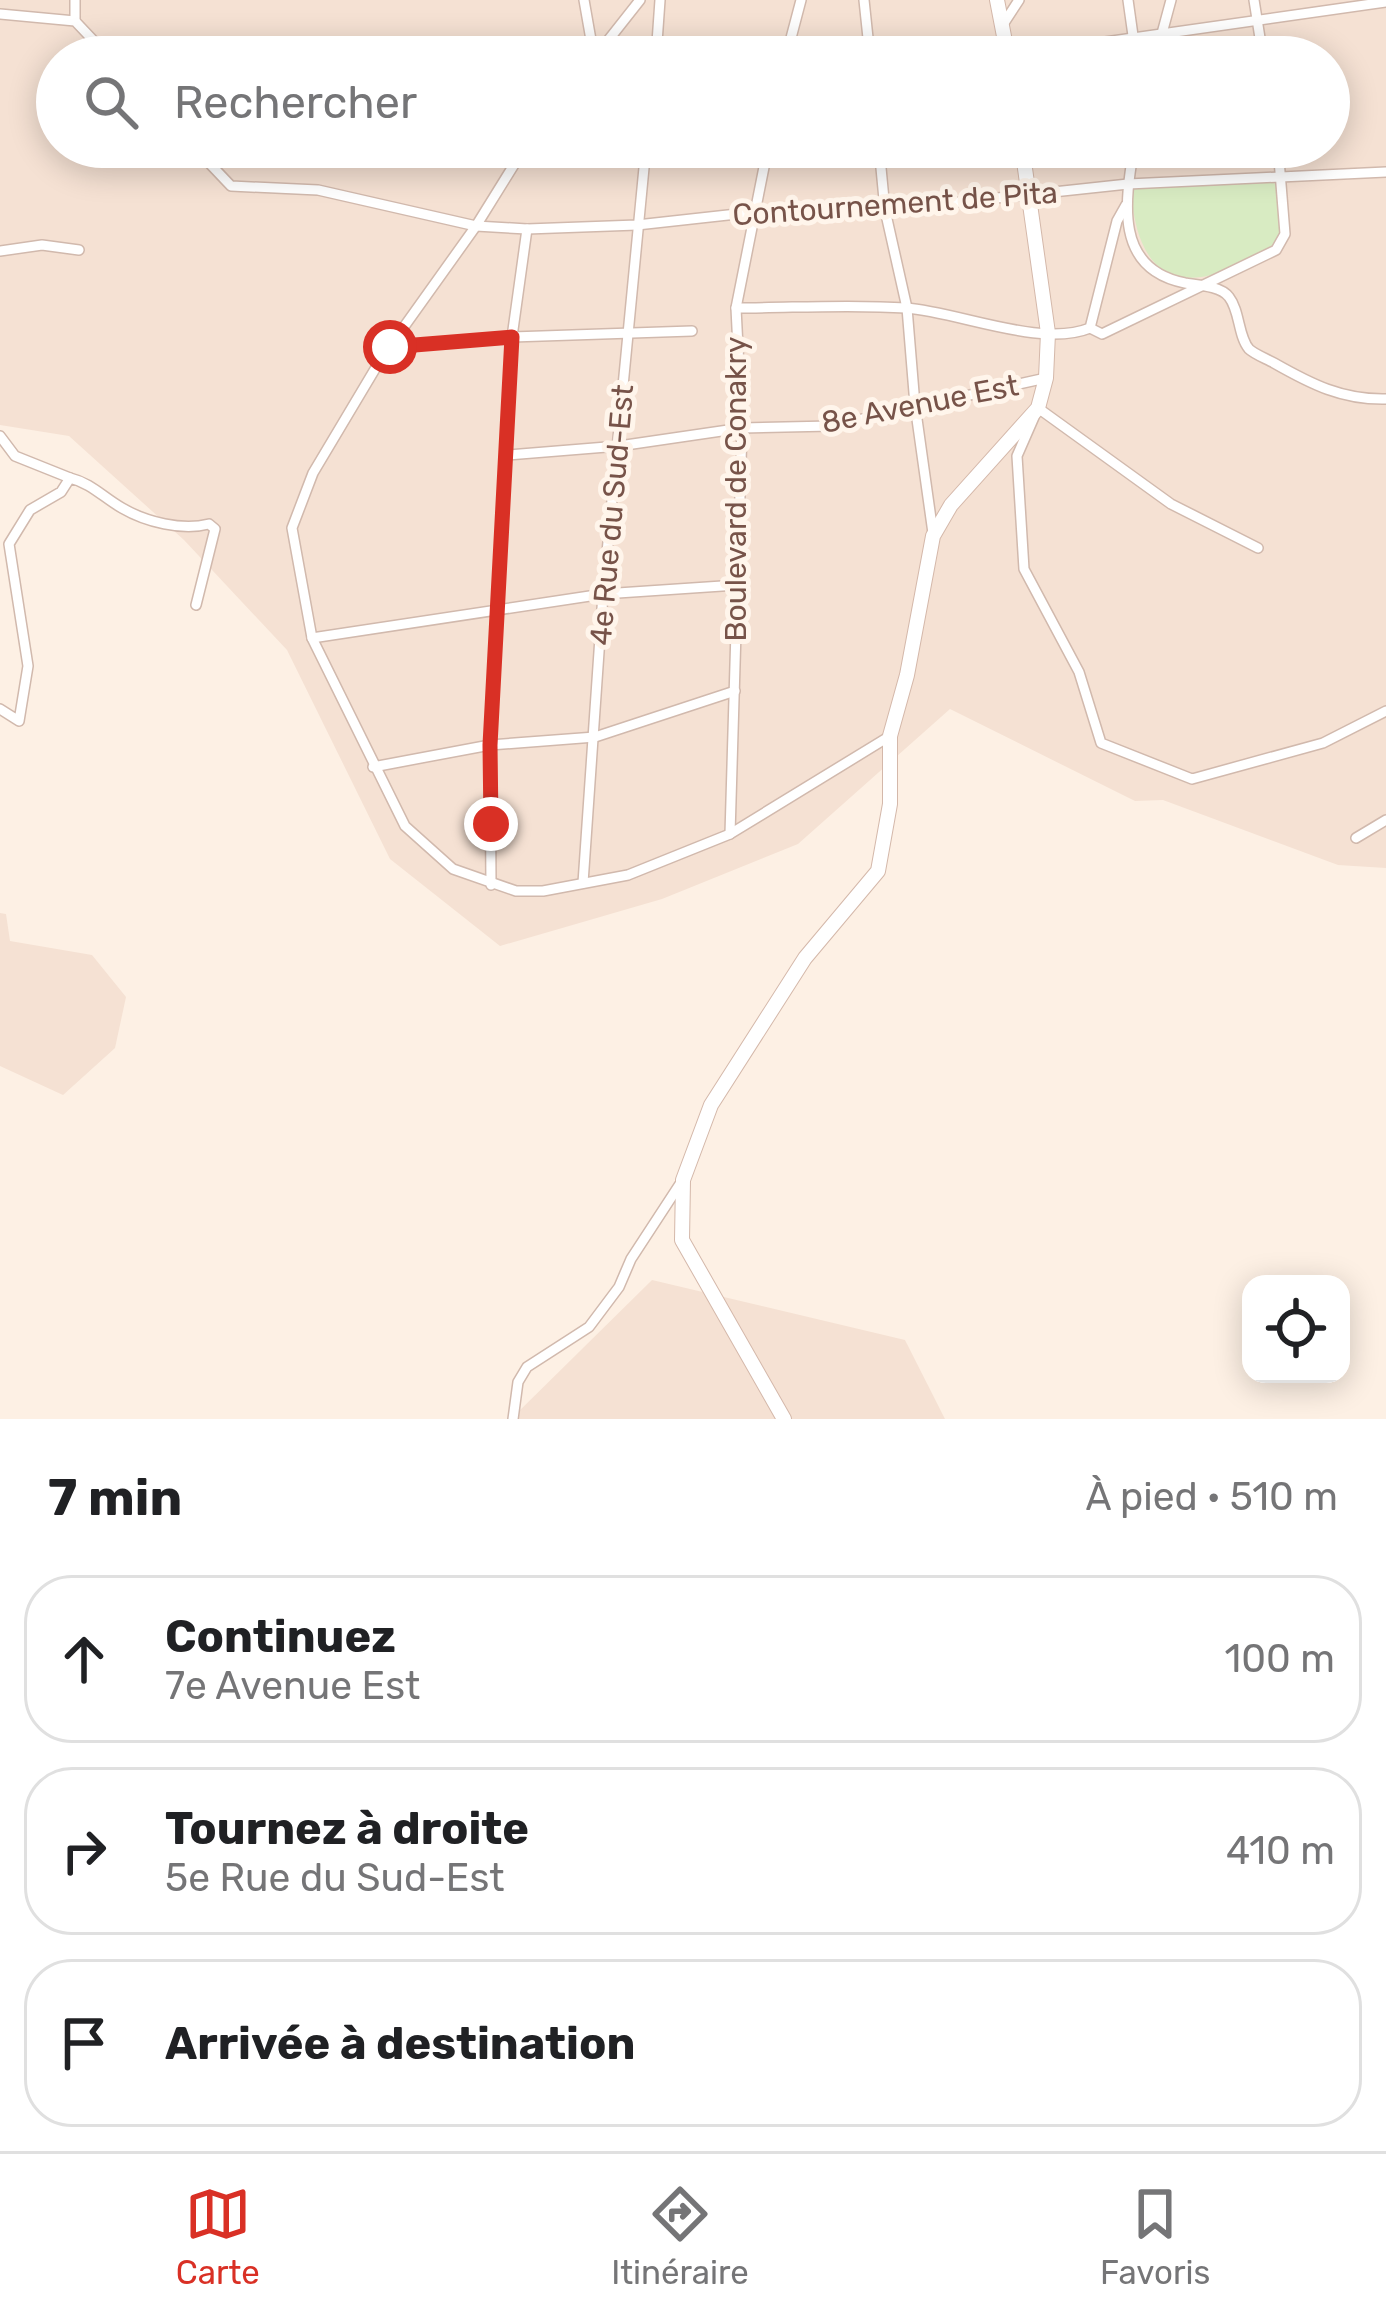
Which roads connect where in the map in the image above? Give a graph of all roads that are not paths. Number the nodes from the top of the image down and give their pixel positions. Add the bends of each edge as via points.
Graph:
1 (75, 0) edge
2 (584, 0) edge
3 (640, 0) edge
4 (660, 0) edge
5 (801, 0) edge
6 (864, 0) edge
7 (997, 0) edge
8 (1019, 0) edge
9 (1128, 0) edge
10 (1171, 0) edge
11 (1254, 0) edge
12 (1386, 2) edge
13 (4, 14) edge
14 (1256, 19) junction
15 (74, 21) junction
16 (1002, 26) junction
17 (0, 27) edge
18 (89, 36) edge
19 (591, 36) edge
20 (612, 36) edge
21 (657, 36) edge
22 (792, 36) edge
23 (868, 36) edge
24 (1004, 36) edge
25 (1135, 36) edge
26 (1161, 36) edge
27 (1166, 36) edge
28 (1259, 36) edge
29 (214, 168) edge
30 (512, 168) edge
31 (644, 168) edge
32 (763, 168) edge
33 (881, 168) edge
34 (1025, 168) edge
35 (1131, 168) edge
36 (1280, 168) edge
37 (1386, 172) edge
38 (1282, 178) junction
39 (1128, 184) junction
40 (1030, 197) junction
41 (1126, 205) junction
42 (885, 211) junction
43 (755, 212) junction
44 (637, 225) junction
45 (476, 226) junction
46 (527, 230) junction
47 (0, 250) edge
48 (80, 250) dead end
49 (1200, 286) junction
50 (736, 308) junction
51 (907, 308) junction
52 (1090, 328) junction
53 (692, 332) dead end
54 (1048, 333) junction
55 (627, 335) junction
56 (512, 337) junction
57 (390, 347) junction
58 (1046, 378) junction
59 (1386, 399) edge
60 (915, 405) junction
61 (1038, 408) junction
62 (742, 428) junction
63 (0, 436) edge
64 (619, 446) junction
65 (507, 454) junction
66 (70, 478) junction
67 (933, 536) junction
68 (1258, 548) dead end
69 (737, 586) junction
70 (603, 594) junction
71 (196, 605) dead end
72 (500, 610) junction
73 (312, 638) junction
74 (735, 691) junction
75 (0, 709) edge
76 (1386, 711) edge
77 (595, 736) junction
78 (890, 736) junction
79 (490, 745) junction
80 (373, 767) junction
81 (1386, 820) edge
82 (730, 834) junction
83 (1355, 838) dead end
84 (583, 883) junction
85 (491, 885) junction
86 (683, 1180) junction
87 (514, 1419) edge
88 (784, 1419) edge

1 - 15 street
2 - 19 street
3 - 20 street
4 - 21 street
5 - 22 street
6 - 23 street
7 - 16 street
8 - 16 street
9 - 25 street
10 - 26 street
11 - 14 street
12 - 14 street
13 - 15 street
13 - 17 street
14 - 27 street
14 - 28 street
15 - 18 street
16 - 24 street
29 - 45 street, Contournement de Pita via 231,186 318,190
30 - 45 street
31 - 44 street, 4e Rue du Sud-Est
32 - 43 street, Boulevard de Conakry
33 - 42 street
34 - 40 street
35 - 39 street
36 - 38 street
37 - 38 street, Contournement de Pita
38 - 39 street, Contournement de Pita
38 - 49 street via 1285,234 1276,250
39 - 40 street, Contournement de Pita
39 - 41 street
40 - 42 street, Contournement de Pita
40 - 54 street
41 - 49 street via 1143,262 1168,280
41 - 52 street
42 - 43 street, Contournement de Pita
42 - 51 street
43 - 44 street, Contournement de Pita
43 - 50 street, Boulevard de Conakry
44 - 46 street, Contournement de Pita
44 - 55 street, 4e Rue du Sud-Est
45 - 46 street, Contournement de Pita
45 - 57 street
46 - 56 street
47 - 48 street
49 - 52 street via 1102,334
49 - 59 street via 1229,297 1249,349 1324,390
50 - 51 street
50 - 62 street, Boulevard de Conakry
51 - 54 street
51 - 60 street
52 - 54 street
53 - 55 street
54 - 58 street
55 - 56 street
55 - 64 street, 4e Rue du Sud-Est
56 - 57 street
56 - 65 street
57 - 73 street via 313,473 292,528
58 - 60 street, 8e Avenue Est
58 - 61 street
60 - 62 street, 8e Avenue Est via 831,426
60 - 67 street
61 - 67 street
61 - 68 street via 1171,504
61 - 76 street via 1017,456 1024,569 1079,671 1102,742 1192,779 1323,743
62 - 64 street, 8e Avenue Est
62 - 69 street, Boulevard de Conakry
63 - 66 street via 15,456
64 - 65 street, 8e Avenue Est
64 - 70 street, 4e Rue du Sud-Est
65 - 72 street
66 - 71 street via 149,520 215,529
66 - 75 street via 30,510 9,544 28,666 19,721
67 - 78 street
69 - 70 street
69 - 74 street, Boulevard de Conakry
70 - 72 street
70 - 77 street, 4e Rue du Sud-Est
72 - 73 street
72 - 79 street
73 - 80 street
74 - 77 street
74 - 82 street, Boulevard de Conakry
77 - 79 street
77 - 84 street, 4e Rue du Sud-Est
78 - 82 street
78 - 86 street via 890,805 878,871 806,958 711,1105
79 - 80 street
79 - 85 street
80 - 85 street via 405,826 453,869
81 - 83 street
82 - 84 street via 628,875
84 - 85 street via 543,891
86 - 87 street via 589,1327 527,1367
86 - 88 street via 682,1240

